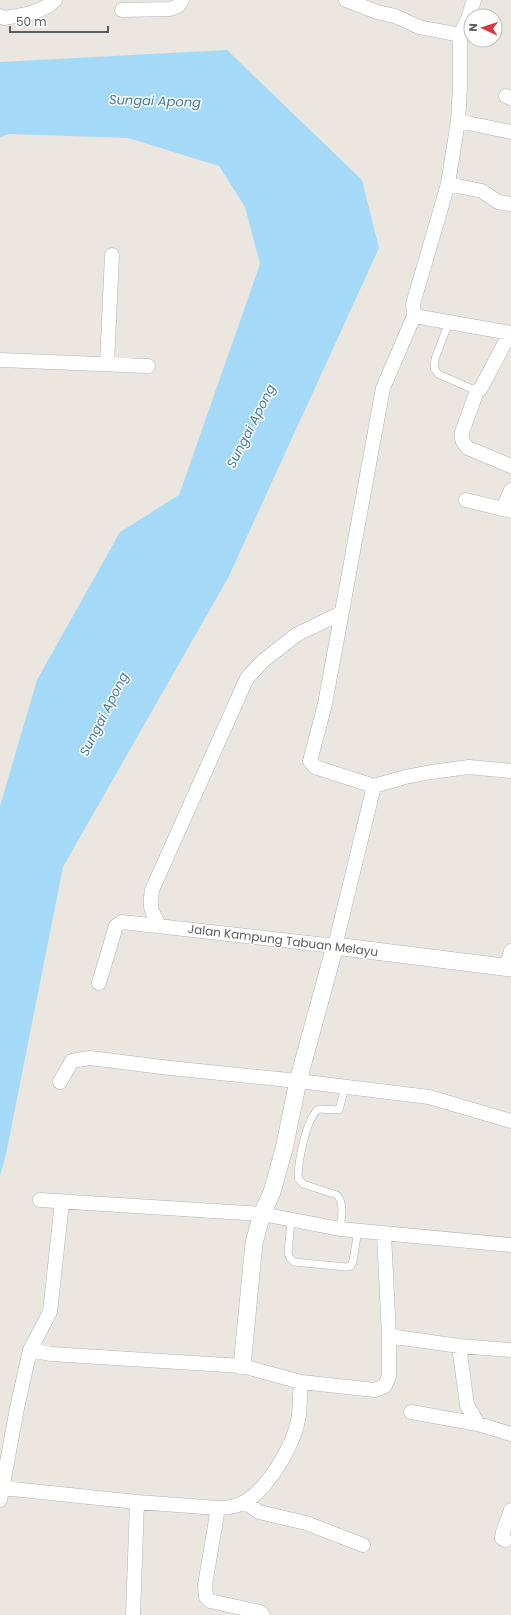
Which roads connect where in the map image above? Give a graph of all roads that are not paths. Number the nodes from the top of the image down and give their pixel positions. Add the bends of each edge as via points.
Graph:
1 (55, 0) edge
2 (182, 0) edge
3 (346, 0) edge
4 (474, 0) edge
5 (122, 10) dead end
6 (0, 16) edge
7 (460, 34) junction
8 (458, 121) junction
9 (511, 132) edge
10 (448, 184) junction
11 (511, 204) edge
12 (112, 255) dead end
13 (414, 316) junction
14 (449, 322) junction
15 (510, 333) edge
16 (0, 360) edge
17 (107, 364) junction
18 (148, 366) dead end
19 (477, 391) junction
20 (511, 466) edge
21 (511, 490) edge
22 (466, 500) dead end
23 (507, 510) edge
24 (341, 614) junction
25 (511, 771) edge
26 (374, 786) junction
27 (159, 925) junction
28 (335, 946) junction
29 (511, 952) edge
30 (508, 968) edge
31 (99, 983) dead end
32 (298, 1081) junction
33 (60, 1082) dead end
34 (345, 1087) junction
35 (511, 1121) edge
36 (284, 1149) junction
37 (301, 1152) junction
38 (40, 1200) dead end
39 (62, 1202) junction
40 (262, 1214) junction
41 (292, 1220) junction
42 (340, 1229) junction
43 (358, 1230) junction
44 (384, 1234) junction
45 (511, 1245) edge
46 (390, 1336) junction
47 (459, 1346) junction
48 (30, 1350) junction
49 (511, 1350) edge
50 (242, 1366) junction
51 (301, 1382) junction
52 (411, 1412) dead end
53 (478, 1424) junction
54 (511, 1434) edge
55 (1, 1494) edge
56 (137, 1502) junction
57 (244, 1502) junction
58 (218, 1508) junction
59 (511, 1510) edge
60 (505, 1540) dead end
61 (363, 1545) dead end
62 (133, 1615) edge
63 (263, 1615) edge

1 - 6 street via 32,14 4,18
2 - 5 street via 178,6 170,9
3 - 7 street via 419,27
4 - 7 street
7 - 8 street
8 - 9 street
8 - 10 street
10 - 11 street via 482,191 498,202
10 - 13 street via 413,304
12 - 17 street
13 - 14 street
13 - 24 street via 383,388
14 - 15 street
14 - 19 lane via 434,368 438,374
15 - 19 street
16 - 17 street
17 - 18 street
19 - 20 street via 461,439 468,448
21 - 23 street
22 - 23 street
24 - 26 street via 325,704 310,761 315,767
24 - 27 street via 296,635 262,661 247,678 152,890 150,904
25 - 26 street via 469,767 405,777
26 - 28 street
27 - 28 street, Jalan Kampung Tabuan Melayu
27 - 31 street, Jalan Kampung Tabuan Melayu via 119,923
28 - 30 street, Jalan Kampung Tabuan Melayu
28 - 32 street
29 - 30 street
32 - 33 street via 90,1058 72,1061
32 - 34 street
32 - 36 street
34 - 35 street via 429,1097
34 - 37 lane via 339,1110 319,1109 312,1116
36 - 37 lane
36 - 40 street via 272,1192
37 - 42 lane via 298,1178 303,1184 337,1195 341,1199
38 - 39 street
39 - 40 street
39 - 48 street via 50,1312
40 - 41 street
40 - 50 street via 254,1243
41 - 42 street
41 - 43 lane via 288,1253 294,1262 351,1266
42 - 43 street
43 - 44 street
44 - 45 street
44 - 46 street
46 - 47 street
46 - 51 street via 389,1376 385,1386 375,1390
47 - 49 street
47 - 53 street via 467,1405
48 - 50 street via 52,1354
48 - 55 street
50 - 51 street
51 - 57 street via 299,1417 288,1450 263,1487
52 - 53 street
53 - 54 street
55 - 56 street
56 - 58 street
56 - 62 street
57 - 58 street
57 - 61 street via 259,1512 306,1523
58 - 63 street via 205,1586 206,1597 210,1601 260,1612
59 - 60 street via 502,1532 502,1538

